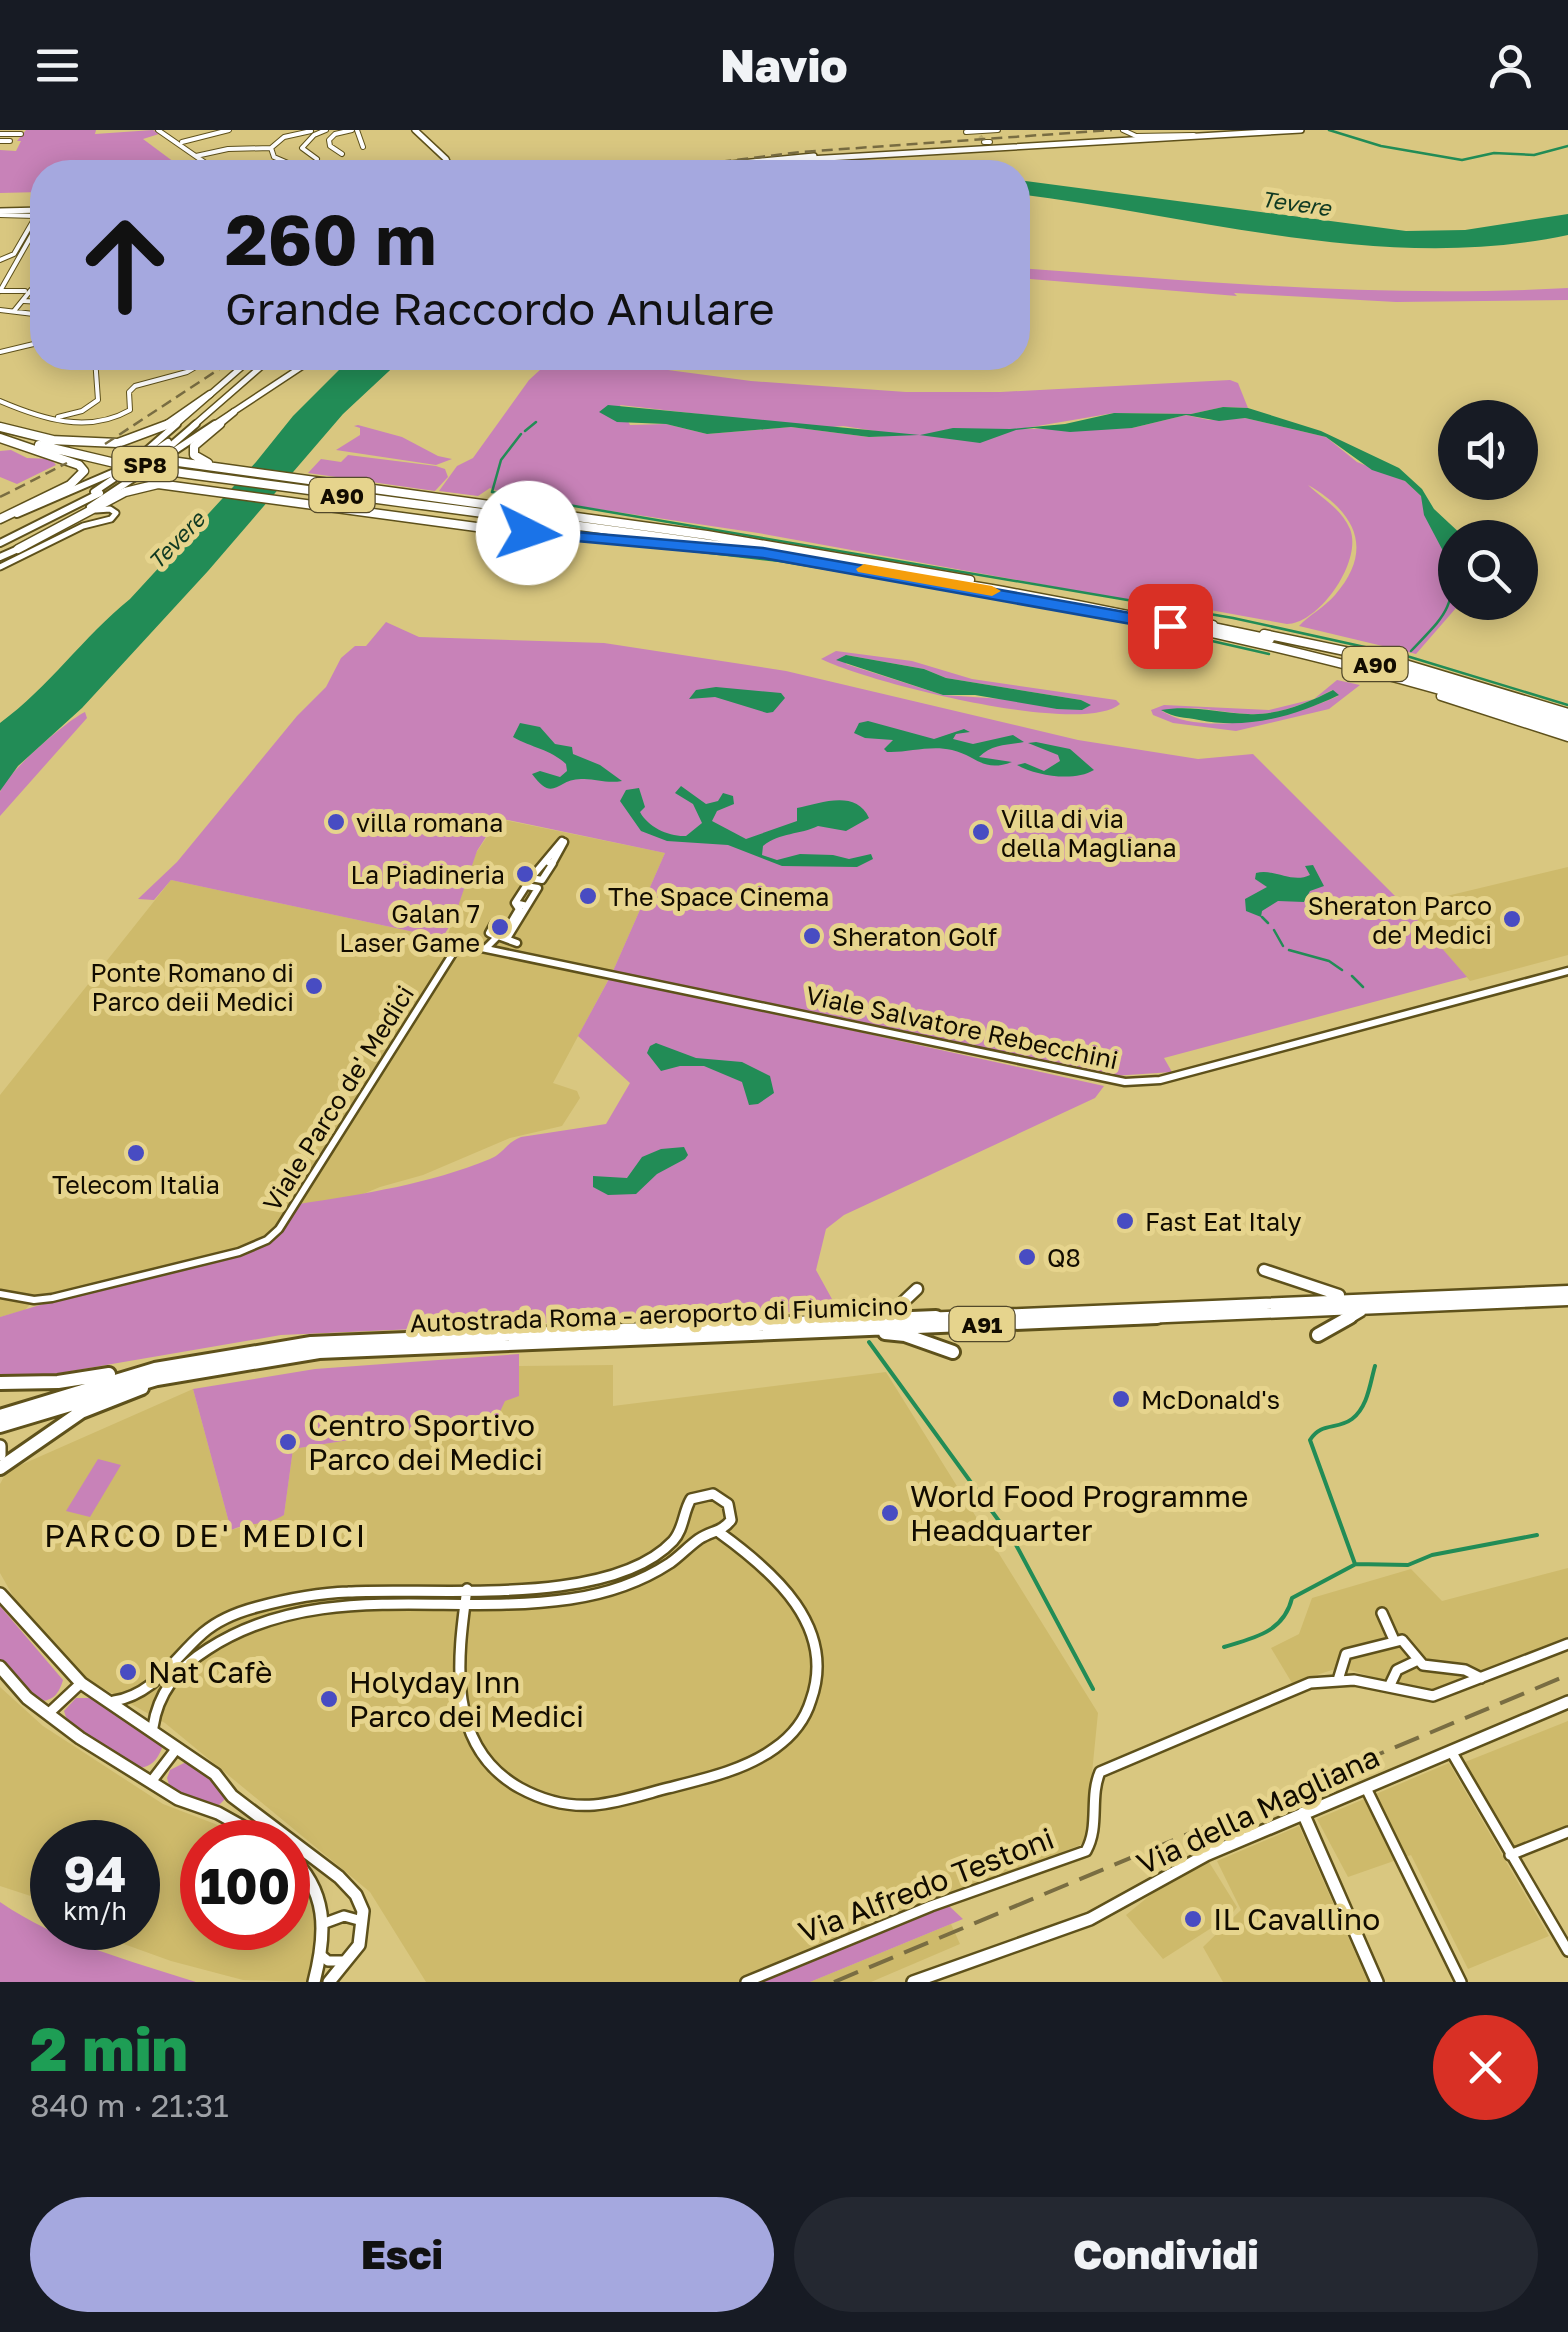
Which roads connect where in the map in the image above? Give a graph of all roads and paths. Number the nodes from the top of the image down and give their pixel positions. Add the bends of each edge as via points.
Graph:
1 (161, 130) edge
2 (229, 130) edge
3 (355, 130) edge
4 (415, 130) edge
5 (998, 130) edge
6 (1271, 130) edge
7 (1301, 130) edge
8 (326, 131) edge
9 (1124, 131) edge
10 (312, 132) edge
11 (966, 132) edge
12 (0, 134) edge
13 (21, 134) dead end
14 (335, 134) junction
15 (208, 136) dead end
16 (1200, 138) junction
17 (983, 139) edge
18 (0, 141) edge
19 (10, 141) dead end
20 (182, 142) junction
21 (364, 146) dead end
22 (271, 148) junction
23 (342, 154) dead end
24 (199, 156) junction
25 (318, 159) dead end
26 (203, 160) edge
27 (279, 160) edge
28 (446, 160) edge
29 (763, 160) edge
30 (792, 160) edge
31 (0, 212) edge
32 (30, 212) edge
33 (30, 214) edge
34 (30, 226) edge
35 (30, 235) edge
36 (3, 259) edge
37 (17, 260) junction
38 (0, 291) edge
39 (23, 301) junction
40 (30, 301) edge
41 (0, 310) edge
42 (14, 311) junction
43 (30, 313) edge
44 (30, 345) edge
45 (0, 352) edge
46 (96, 370) edge
47 (191, 370) edge
48 (239, 370) edge
49 (254, 370) edge
50 (296, 370) edge
51 (210, 394) junction
52 (0, 401) edge
53 (234, 412) junction
54 (77, 414) junction
55 (52, 418) junction
56 (70, 421) junction
57 (0, 433) edge
58 (50, 440) junction
59 (193, 460) junction
60 (94, 510) junction
61 (0, 520) edge
62 (0, 540) edge
63 (722, 547) junction
64 (18, 549) junction
65 (0, 557) edge
66 (0, 567) edge
67 (1178, 620) junction
68 (1262, 645) junction
69 (1568, 713) edge
70 (1568, 721) edge
71 (1568, 729) edge
72 (1568, 738) edge
73 (563, 841) dead end
74 (551, 862) dead end
75 (523, 905) dead end
76 (494, 924) dead end
77 (507, 939) junction
78 (462, 946) joint
79 (487, 947) junction
80 (497, 950) junction
81 (507, 952) junction
82 (1568, 971) edge
83 (1264, 1270) dead end
84 (917, 1288) dead end
85 (1568, 1291) edge
86 (0, 1294) edge
87 (1568, 1300) edge
88 (1372, 1303) junction
89 (834, 1325) junction
90 (1318, 1335) dead end
91 (953, 1352) dead end
92 (155, 1369) junction
93 (192, 1370) junction
94 (0, 1383) edge
95 (51, 1403) junction
96 (0, 1416) edge
97 (0, 1426) edge
98 (0, 1446) edge
99 (0, 1455) edge
100 (0, 1468) edge
101 (720, 1532) junction
102 (467, 1589) junction
103 (1, 1597) edge
104 (297, 1598) junction
105 (465, 1604) junction
106 (298, 1611) junction
107 (1382, 1613) dead end
108 (1394, 1640) junction
109 (1568, 1644) edge
110 (1416, 1661) junction
111 (0, 1667) edge
112 (1481, 1678) junction
113 (1338, 1680) junction
114 (81, 1683) junction
115 (1389, 1687) junction
116 (112, 1701) junction
117 (1568, 1702) edge
118 (48, 1714) junction
119 (153, 1728) junction
120 (178, 1746) junction
121 (1451, 1750) junction
122 (150, 1782) junction
123 (1365, 1787) junction
124 (1303, 1813) junction
125 (231, 1820) edge
126 (1568, 1832) edge
127 (1510, 1855) junction
128 (310, 1875) edge
129 (326, 1922) junction
130 (364, 1922) junction
131 (1568, 1951) edge
132 (322, 1956) junction
133 (347, 1960) junction
134 (314, 1982) edge
135 (328, 1982) edge
136 (746, 1982) edge
137 (912, 1982) edge
138 (1378, 1982) edge
139 (1462, 1982) edge

1 - 20 street
1 - 24 street
2 - 20 street
3 - 14 street
3 - 21 street
4 - 28 main road
5 - 17 street
6 - 16 main road
7 - 16 main road
8 - 10 street
8 - 14 street
9 - 16 street
10 - 22 street via 282,137
10 - 25 street via 302,148
11 - 17 street
12 - 13 street
14 - 23 street via 328,144
15 - 20 street
16 - 17 main road
16 - 30 main road
17 - 29 main road
18 - 19 street
20 - 24 street
22 - 24 street
22 - 27 street
24 - 26 street
31 - 32 main road
31 - 33 street
34 - 36 street via 14,254
35 - 37 street
36 - 37 street
37 - 38 street
38 - 39 street via 28,290
39 - 40 street
39 - 42 street
41 - 42 street
42 - 43 street
44 - 45 street
46 - 54 street via 98,400
47 - 56 street via 134,386 132,407 118,418
48 - 51 main road
49 - 62 main road, SP8 via 159,454 80,506
50 - 53 main road
51 - 58 highway via 164,430 132,443
51 - 61 main road via 104,478
52 - 55 street
53 - 59 highway via 197,441
53 - 64 main road
54 - 55 street
54 - 56 street
55 - 56 street
57 - 58 highway, A90
57 - 61 highway via 84,471 70,486
57 - 63 highway, A90, bridge via 115,463
58 - 59 highway, A90, bridge
59 - 67 highway, A90 via 761,543
60 - 63 highway via 134,488 173,484 528,533
60 - 64 highway
60 - 66 street via 116,513
63 - 68 highway, A90
64 - 65 main road
67 - 69 highway via 1402,663
67 - 70 highway, A90 via 1389,668
68 - 71 highway, A90 via 1420,683
68 - 72 highway
73 - 74 street
75 - 77 street
76 - 77 street via 489,933
77 - 79 street
77 - 80 street
77 - 81 street
78 - 79 street, Viale Salvatore Rebecchini
78 - 86 street, Viale Parco de' Medici via 267,1240 52,1298
79 - 80 street, Viale Salvatore Rebecchini
80 - 81 street, Viale Salvatore Rebecchini
81 - 82 street, Viale Salvatore Rebecchini via 1125,1082 1160,1080
83 - 88 highway
84 - 89 highway via 893,1309
85 - 88 highway, Autostrada Roma - aeroporto di Fiumicino / A91
87 - 88 highway, Autostrada Roma - aeroporto di Fiumicino / A91
88 - 89 highway, Autostrada Roma - aeroporto di Fiumicino / A91
88 - 90 highway
89 - 91 highway via 905,1335
89 - 92 highway, Autostrada Roma - aeroporto di Fiumicino / A91 via 311,1343
89 - 93 highway, Autostrada Roma - aeroporto di Fiumicino / A91 via 365,1348
92 - 94 highway
92 - 95 highway, Autostrada Roma - aeroporto di Fiumicino / A91
93 - 95 highway, Autostrada Roma - aeroporto di Fiumicino / A91
93 - 100 highway via 81,1412
95 - 96 highway, Autostrada Roma - aeroporto di Fiumicino / A91
95 - 97 highway, Autostrada Roma - aeroporto di Fiumicino / A91
98 - 99 main road
101 - 102 street via 732,1512 714,1493 691,1499 680,1534 654,1555 590,1581
101 - 105 street via 616,1588 553,1602
101 - 105 street via 806,1619 817,1654 813,1700 777,1748 665,1788 573,1807 544,1801 486,1761 464,1718
102 - 104 street via 344,1589
102 - 105 street
103 - 114 main road
104 - 106 street
104 - 116 street via 215,1623 142,1692
105 - 106 street
106 - 119 street via 241,1626 214,1641 173,1678
107 - 108 street
108 - 110 street via 1406,1642
108 - 113 street via 1346,1654
109 - 112 street, Via Alfredo Testoni
110 - 112 street via 1466,1668
110 - 115 street via 1397,1670
111 - 118 main road
112 - 115 street, Via Alfredo Testoni via 1430,1696
113 - 115 street, Via Alfredo Testoni
113 - 136 street, Via Alfredo Testoni via 1310,1684 1100,1772 1091,1844 1083,1853
114 - 116 main road
114 - 118 street
116 - 119 main road
117 - 121 main road, Via della Magliana
118 - 122 main road
119 - 120 main road
120 - 122 street
120 - 130 main road via 256,1816 340,1877 356,1895
121 - 123 main road, Via della Magliana
121 - 127 street
122 - 125 main road
123 - 124 main road, Via della Magliana
123 - 139 street
124 - 137 main road, Via della Magliana via 1192,1862 1090,1919
124 - 138 main road
126 - 127 street
127 - 131 street
128 - 129 main road
129 - 130 street via 344,1916
129 - 132 main road
130 - 133 main road
132 - 133 street
132 - 134 main road
133 - 135 main road

